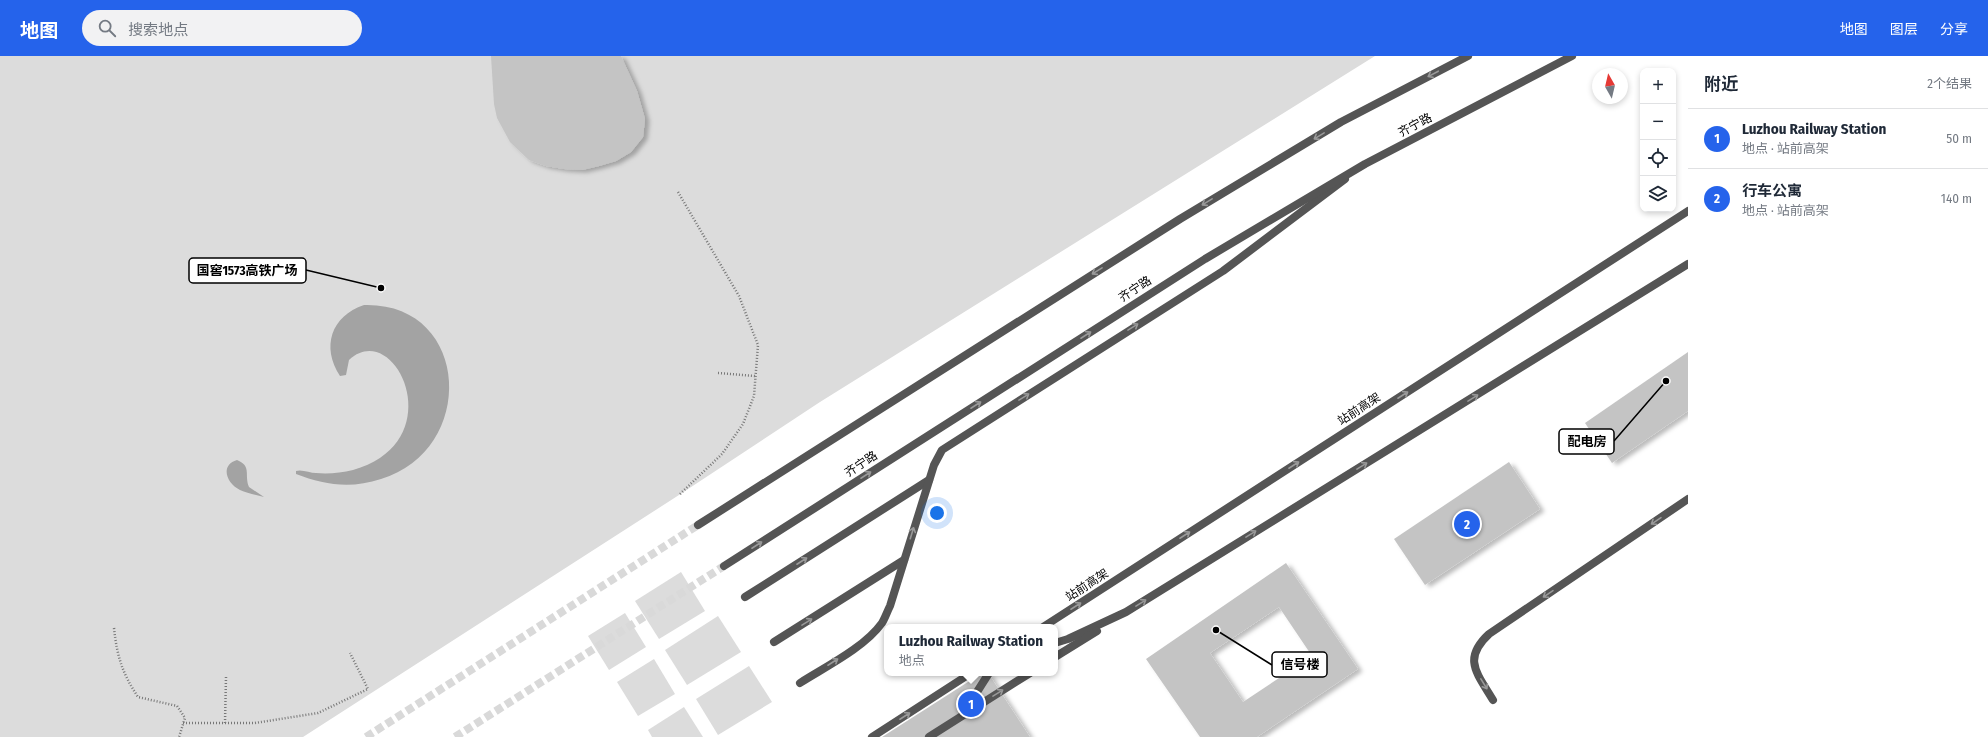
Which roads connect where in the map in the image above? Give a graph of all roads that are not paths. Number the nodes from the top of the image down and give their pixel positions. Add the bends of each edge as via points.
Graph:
1 (1468, 56) edge
2 (1572, 56) edge
3 (1365, 164) junction
4 (1688, 211) edge
5 (1688, 264) edge
6 (929, 480) junction
7 (1688, 499) edge
8 (698, 525) tunnel mouth
9 (904, 560) junction
10 (724, 566) tunnel mouth
11 (745, 597) dead end
12 (1126, 612) junction
13 (1048, 624) edge
14 (774, 642) dead end
15 (1058, 642) edge
16 (1058, 655) edge
17 (966, 676) edge
18 (987, 676) edge
19 (1025, 676) edge
20 (800, 683) dead end
21 (1493, 700) dead end
22 (962, 716) junction
23 (872, 737) edge
24 (929, 737) edge

1 -> 8 street via 1342,122 1180,218
2 - 3 street, 齐宁路
6 -> 3 street via 942,450 1223,271
10 -> 3 street, 齐宁路 via 1205,259
13 -> 4 street, 站前高架
12 -> 5 street
9 -> 6 street
11 -> 6 street
7 -> 21 street via 1478,644 1474,663 1477,674
14 -> 9 street
20 -> 9 street via 855,648 882,623
12 - 15 street
12 - 16 street
23 -> 17 street
18 - 22 street
22 -> 19 street
22 - 24 street

